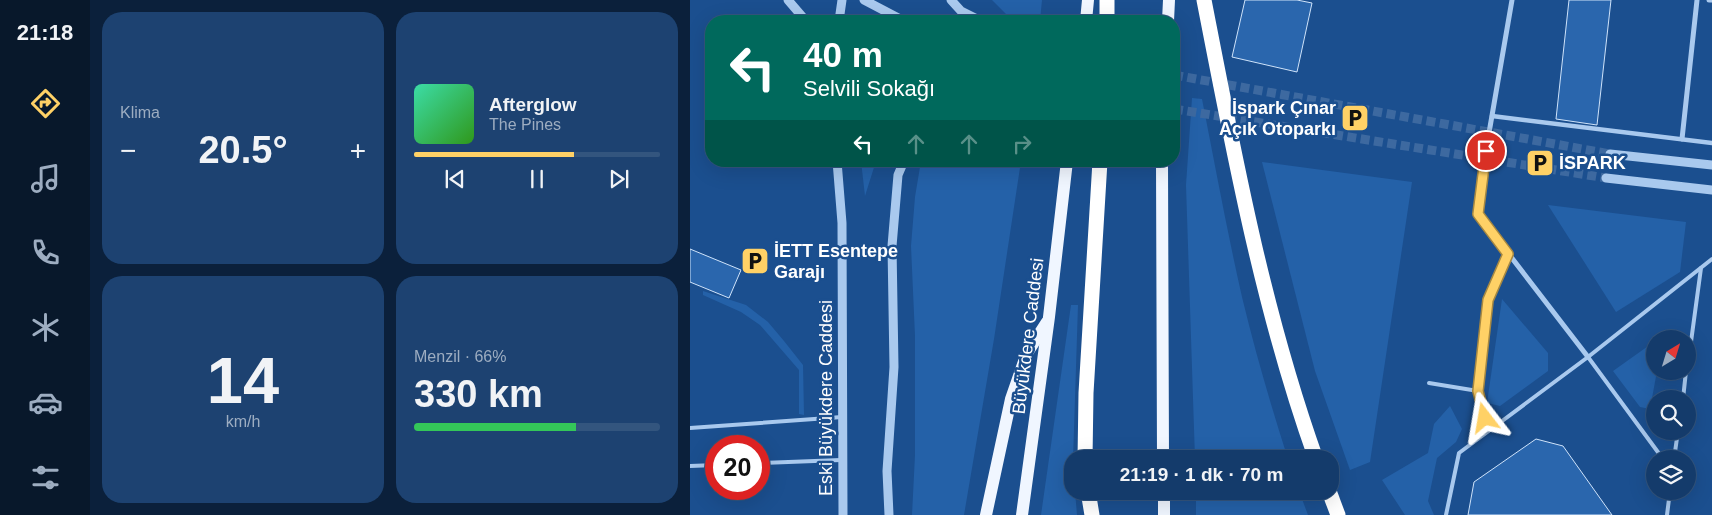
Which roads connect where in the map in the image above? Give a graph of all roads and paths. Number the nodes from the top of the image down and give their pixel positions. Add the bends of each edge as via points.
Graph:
1 (788, 0) edge
2 (842, 0) edge
3 (864, 0) edge
4 (951, 0) edge
5 (1088, 0) edge
6 (1107, 0) edge
7 (1169, 0) edge
8 (1204, 0) edge
9 (1512, 0) edge
10 (1697, 0) edge
11 (801, 15) edge
12 (840, 15) edge
13 (893, 15) edge
14 (969, 15) edge
15 (1087, 15) edge
16 (1107, 15) edge
17 (1168, 15) edge
18 (1492, 116) junction
19 (1682, 140) junction
20 (1712, 143) edge
21 (1610, 154) tunnel mouth
22 (1712, 165) edge
23 (837, 167) edge
24 (901, 167) edge
25 (1066, 167) edge
26 (1100, 167) edge
27 (1162, 167) edge
28 (1606, 178) tunnel mouth
29 (1712, 190) edge
30 (1508, 254) junction
31 (1712, 259) edge
32 (1701, 268) junction
33 (1050, 317) junction
34 (1693, 330) edge
35 (1588, 357) junction
36 (1429, 383) dead end
37 (1478, 391) junction
38 (842, 417) junction
39 (690, 428) edge
40 (1488, 431) junction
41 (1085, 450) edge
42 (1163, 450) edge
43 (1313, 450) edge
44 (1656, 450) edge
45 (842, 460) junction
46 (770, 463) edge
47 (705, 465) edge
48 (690, 466) edge
49 (1090, 500) edge
50 (1164, 500) edge
51 (1332, 500) edge
52 (1669, 500) edge
53 (842, 515) edge
54 (889, 515) edge
55 (986, 515) edge
56 (1022, 515) edge
57 (1092, 515) edge
58 (1164, 515) edge
59 (1338, 515) edge
60 (1446, 515) edge
61 (1667, 515) edge

1 - 11 street
2 - 12 street
3 - 13 street
4 - 14 street
5 - 15 main road
6 - 16 highway
7 - 17 main road
8 - 43 highway via 1238,176 1296,399
9 - 18 street
10 - 19 street
18 - 19 street
18 - 30 street via 1478,214
19 - 20 street
21 - 22 street
23 - 38 street, Eski Büyükdere Caddesi via 842,223
24 - 54 street via 892,246 894,367 887,471
25 - 33 main road, Büyükdere Caddesi
26 - 41 highway
27 - 42 main road
28 - 29 street
30 - 35 street
30 - 37 lane via 1488,300
31 - 32 lane
32 - 34 lane
32 - 35 lane
33 - 55 main road via 1027,353 1011,399
33 - 56 main road, Büyükdere Caddesi
35 - 40 lane
35 - 44 lane
36 - 37 lane
37 - 40 lane
38 - 39 lane
38 - 45 street, Eski Büyükdere Caddesi
40 - 60 lane via 1459,453
45 - 46 lane
45 - 53 street, Eski Büyükdere Caddesi
47 - 48 lane
49 - 57 highway
50 - 58 main road
51 - 59 highway
52 - 61 lane

